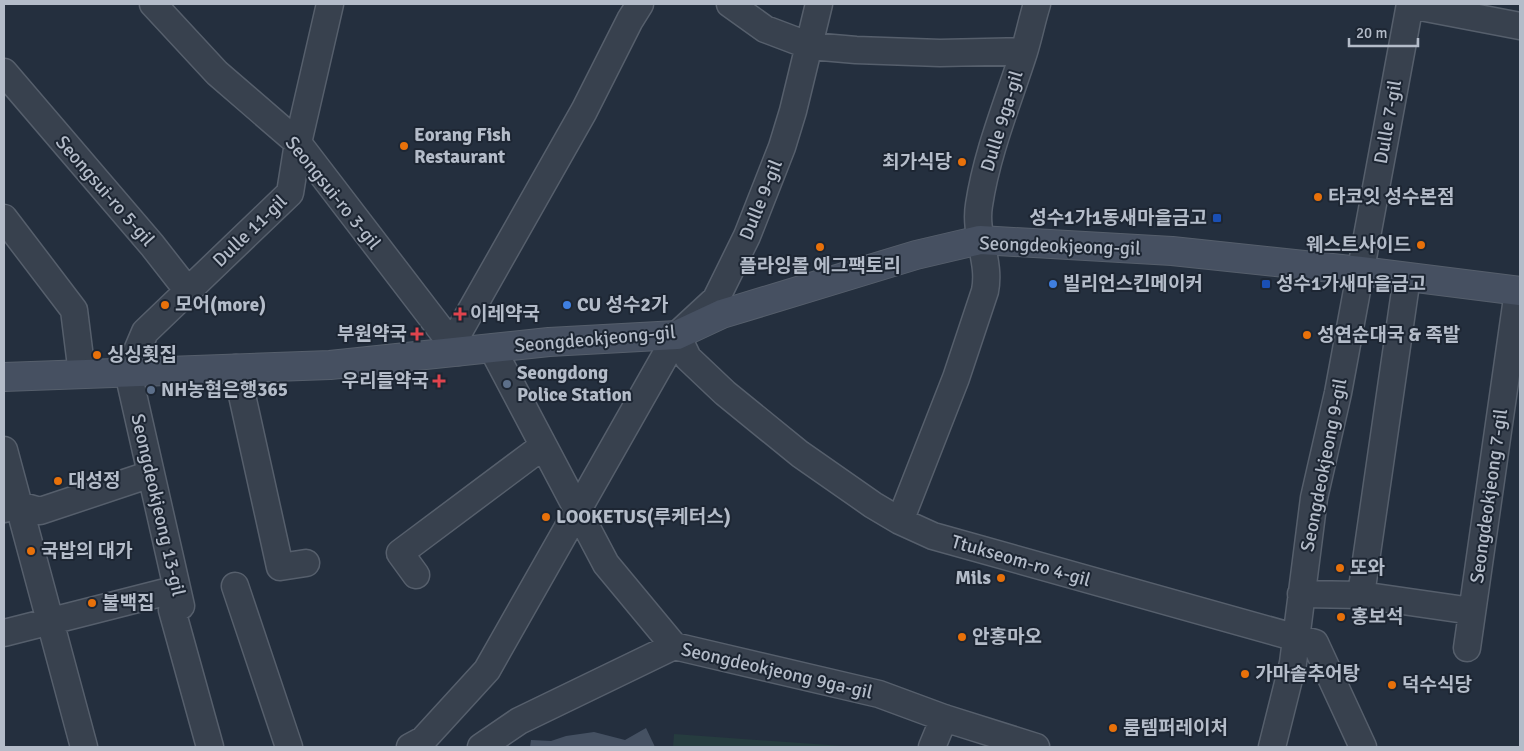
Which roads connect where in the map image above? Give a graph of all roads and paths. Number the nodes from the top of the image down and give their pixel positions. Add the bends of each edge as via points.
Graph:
1 (153, 4) edge
2 (330, 4) edge
3 (640, 4) edge
4 (730, 4) edge
5 (819, 4) edge
6 (1037, 4) edge
7 (1410, 5) edge
8 (1520, 26) edge
9 (810, 46) junction
10 (1024, 51) junction
11 (4, 72) edge
12 (12, 98) edge
13 (298, 143) junction
14 (4, 218) edge
15 (980, 240) junction
16 (1361, 271) junction
17 (1407, 277) junction
18 (188, 291) junction
19 (1519, 291) edge
20 (677, 335) junction
21 (455, 348) junction
22 (492, 348) junction
23 (236, 368) junction
24 (128, 372) junction
25 (82, 374) junction
26 (4, 377) edge
27 (544, 446) junction
28 (4, 450) edge
29 (151, 474) junction
30 (11, 507) edge
31 (578, 511) junction
32 (900, 521) junction
33 (306, 563) dead end
34 (416, 575) dead end
35 (235, 586) dead end
36 (177, 589) junction
37 (1302, 594) junction
38 (1361, 596) junction
39 (1472, 611) junction
40 (50, 621) junction
41 (4, 633) edge
42 (1296, 639) junction
43 (674, 646) junction
44 (1467, 648) dead end
45 (944, 718) junction
46 (84, 747) edge
47 (210, 747) edge
48 (289, 747) edge
49 (410, 747) edge
50 (481, 747) edge
51 (932, 747) edge
52 (1036, 747) edge
53 (1272, 747) edge
54 (1363, 747) edge

1 - 13 street, Seongsui-ro 3-gil via 217,72
2 - 13 street, Dulle 11-gil
3 - 21 street
4 - 9 street via 765,29
5 - 9 street, Dulle 9-gil
6 - 10 street, Dulle 9ga-gil
7 - 8 street
7 - 16 street, Dulle 7-gil
9 - 10 street via 940,53
9 - 20 street, Dulle 9-gil via 782,147 747,236 716,299
10 - 15 street, Dulle 9ga-gil via 986,169 978,206
11 - 12 street, Seongsui-ro 5-gil
12 - 18 street, Seongsui-ro 5-gil via 152,245
13 - 18 street, Dulle 11-gil via 290,193
13 - 21 street, Seongsui-ro 3-gil
14 - 25 street via 74,310
15 - 16 street, Seongdeokjeong-gil via 1172,251
15 - 20 street, Seongdeokjeong-gil via 916,255 722,314
15 - 32 street, Dulle 9ga-gil via 988,276 985,291 956,378
16 - 17 street, Seongdeokjeong-gil
16 - 37 street, Seongdeokjeong 9-gil via 1314,498
17 - 19 street, Seongdeokjeong-gil
17 - 38 street
18 - 24 street, Dulle 11-gil via 145,332
19 - 39 street, Seongdeokjeong 7-gil
20 - 22 street, Seongdeokjeong-gil
20 - 31 street, Dulle 9-gil
20 - 32 street, Ttukseom-ro 4-gil via 688,358 725,393 800,454
21 - 22 street, Seongdeokjeong-gil
21 - 23 street, Seongdeokjeong-gil via 330,364
22 - 27 street, Seongdeokjeong-gil
23 - 24 street, Seongdeokjeong-gil
23 - 33 street via 280,567
24 - 25 street, Seongdeokjeong-gil
24 - 29 street, Seongdeokjeong 13-gil
25 - 26 street, Seongdeokjeong-gil
27 - 31 street, Seongdeokjeong-gil
27 - 34 street via 400,553
28 - 30 street
29 - 30 street via 40,511
29 - 36 street, Seongdeokjeong 13-gil
30 - 40 street
31 - 43 street, Seongdeokjeong-gil via 606,564
31 - 49 street, Dulle 9-gil via 487,670 423,740
32 - 42 street, Ttukseom-ro 4-gil via 933,536
35 - 48 street
36 - 40 street
36 - 47 street, Seongdeokjeong 13-gil via 181,606 172,610
37 - 38 street
37 - 42 street, Seongdeokjeong 9-gil
38 - 39 street
39 - 44 street, Seongdeokjeong 7-gil
40 - 41 street
40 - 46 street
42 - 53 street, Seongdeokjeong 9-gil
42 - 54 street, Ttukseom-ro 4-gil via 1315,643
43 - 45 street, Seongdeokjeong 9ga-gil via 879,694
43 - 50 street, Seongdeokjeong 9ga-gil via 519,721
45 - 51 street
45 - 52 street, Seongdeokjeong 9ga-gil

